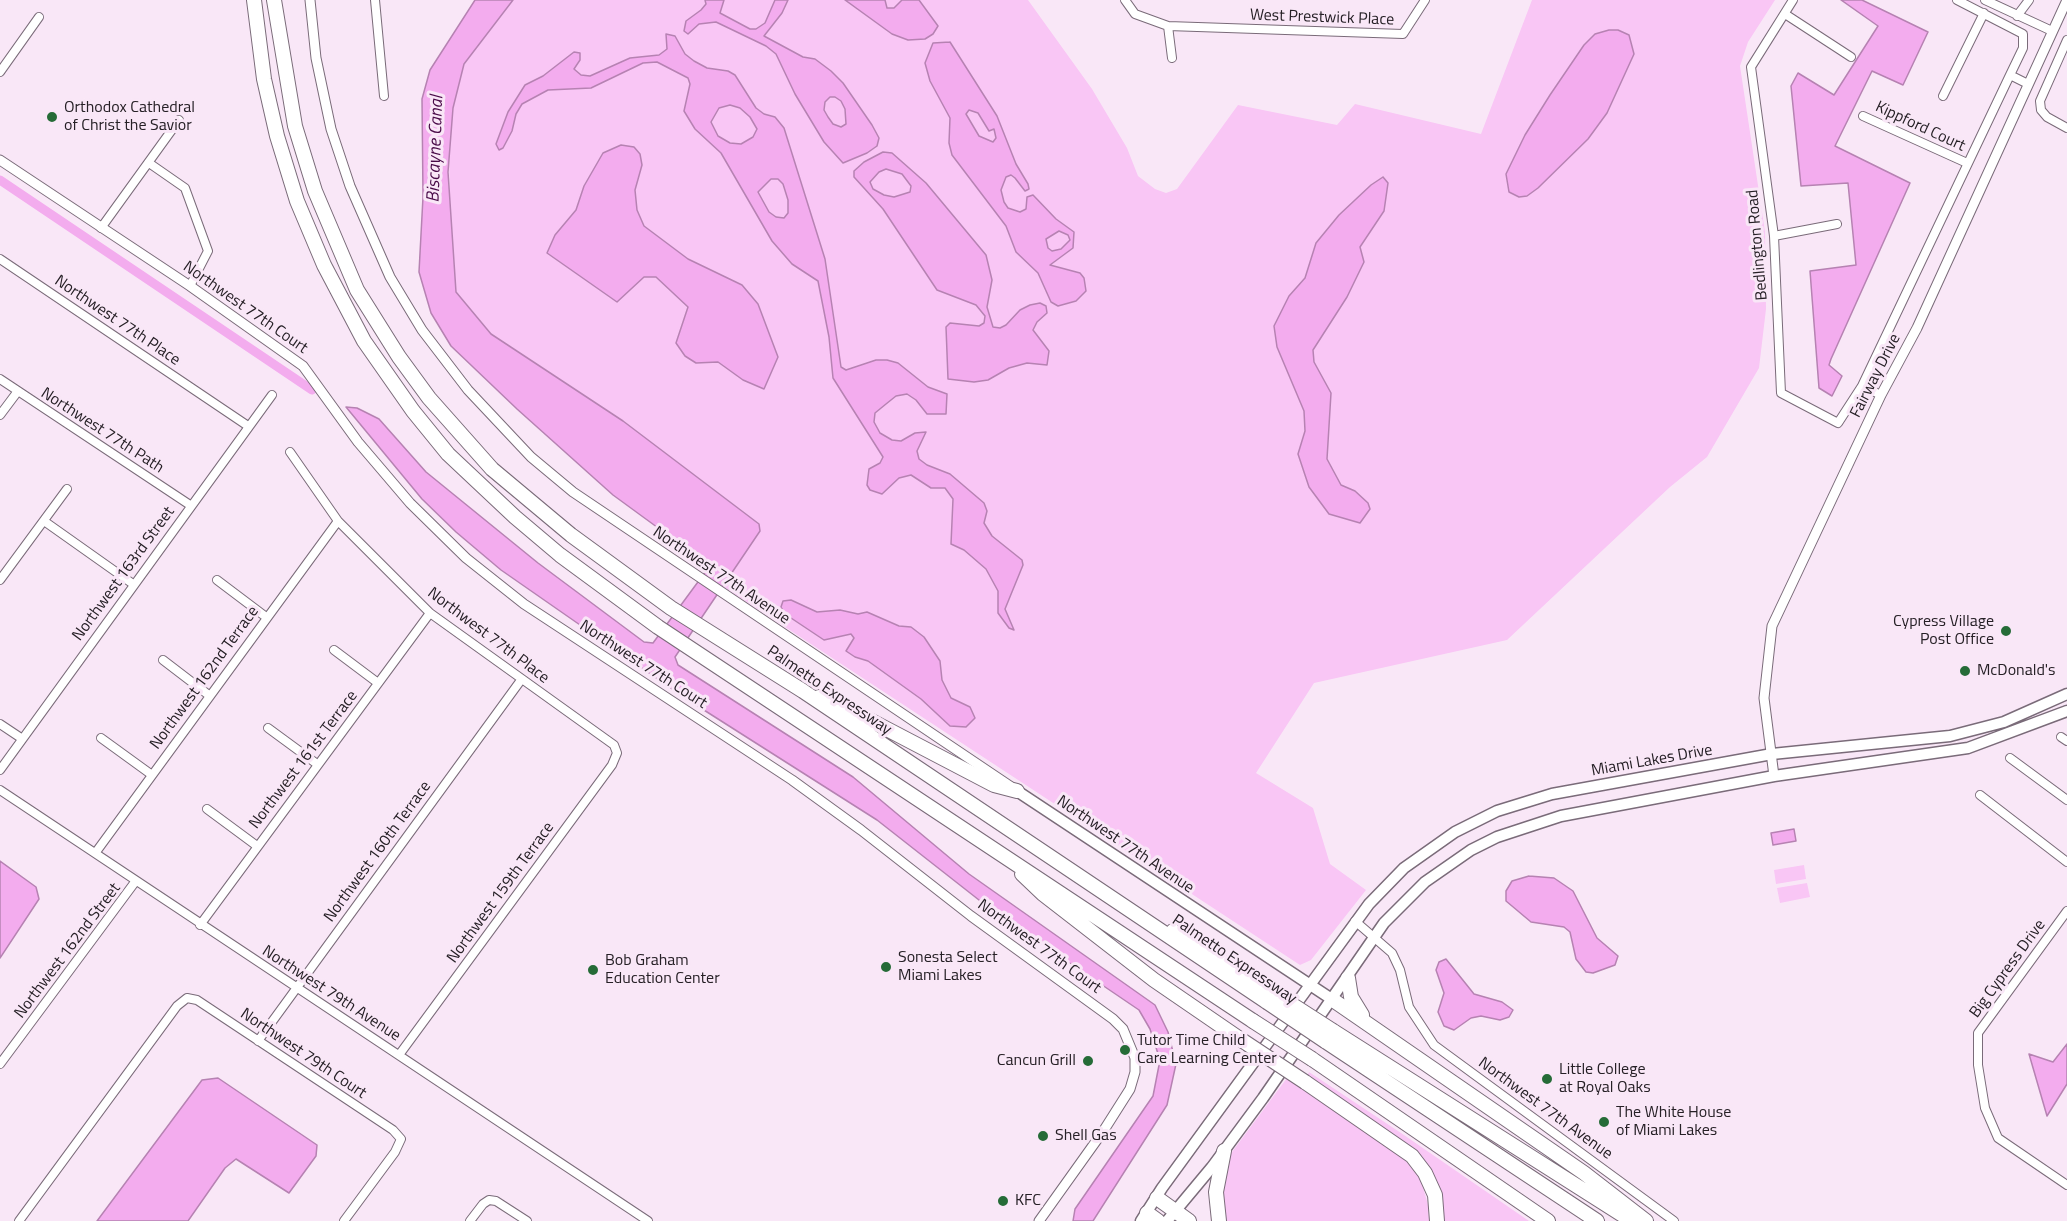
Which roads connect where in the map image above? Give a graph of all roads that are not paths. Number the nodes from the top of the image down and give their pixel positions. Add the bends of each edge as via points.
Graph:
1 (254, 0) edge
2 (274, 0) edge
3 (310, 0) edge
4 (375, 0) edge
5 (1125, 0) edge
6 (1425, 0) edge
7 (1794, 0) edge
8 (1957, 0) edge
9 (1985, 0) edge
10 (2029, 0) edge
11 (2067, 0) edge
12 (1984, 13) junction
13 (1785, 14) junction
14 (2017, 16) junction
15 (39, 17) dead end
16 (1168, 26) junction
17 (2052, 31) junction
18 (2067, 40) edge
19 (1851, 57) dead end
20 (1172, 58) dead end
21 (0, 72) edge
22 (2010, 75) junction
23 (2028, 84) junction
24 (384, 96) dead end
25 (1943, 96) dead end
26 (1863, 116) dead end
27 (179, 120) dead end
28 (2067, 128) edge
29 (0, 160) edge
30 (149, 163) junction
31 (1967, 164) junction
32 (1837, 224) dead end
33 (101, 228) junction
34 (1774, 236) junction
35 (0, 259) edge
36 (190, 286) junction
37 (0, 379) edge
38 (1862, 386) junction
39 (18, 392) junction
40 (272, 395) dead end
41 (1881, 395) junction
42 (0, 415) edge
43 (248, 426) junction
44 (290, 452) dead end
45 (67, 489) dead end
46 (190, 504) junction
47 (44, 521) junction
48 (338, 521) junction
49 (0, 580) edge
50 (217, 580) dead end
51 (133, 584) junction
52 (430, 613) junction
53 (266, 617) junction
54 (334, 650) dead end
55 (162, 660) dead end
56 (521, 680) junction
57 (378, 683) junction
58 (803, 691) junction
59 (2067, 694) edge
60 (210, 696) junction
61 (2067, 711) edge
62 (0, 724) edge
63 (268, 728) dead end
64 (21, 738) junction
65 (101, 738) dead end
66 (614, 745) joint
67 (1772, 754) junction
68 (2010, 758) dead end
69 (317, 765) junction
70 (0, 770) edge
71 (152, 775) junction
72 (1774, 776) junction
73 (0, 790) edge
74 (1017, 791) junction
75 (1980, 795) dead end
76 (2067, 800) edge
77 (207, 809) dead end
78 (257, 846) junction
79 (999, 851) junction
80 (96, 852) junction
81 (2067, 862) edge
82 (135, 882) junction
83 (2067, 911) edge
84 (1355, 921) junction
85 (200, 925) junction
86 (1375, 936) junction
87 (1348, 978) junction
88 (1309, 985) junction
89 (297, 987) junction
90 (1333, 1000) junction
91 (1366, 1022) junction
92 (1329, 1036) junction
93 (258, 1041) junction
94 (399, 1055) junction
95 (0, 1064) edge
96 (1224, 1152) junction
97 (2067, 1185) edge
98 (1157, 1198) junction
99 (1172, 1216) edge
100 (1148, 1218) edge
101 (644, 1220) edge
102 (19, 1221) edge
103 (344, 1221) edge
104 (471, 1221) edge
105 (527, 1221) edge
106 (1039, 1221) edge
107 (1188, 1221) edge
108 (1219, 1221) edge
109 (1437, 1221) edge
110 (1548, 1221) edge
111 (1597, 1221) edge
112 (1632, 1221) edge
113 (1646, 1221) edge
114 (1674, 1221) edge

1 - 79 highway via 264,79 277,136 297,201 324,265 364,341 448,454 560,555 658,627
2 - 58 highway, Palmetto Expressway via 295,126 315,191 357,290 399,357 462,438 492,469 571,535 671,608
3 - 74 street, Northwest 77th Avenue via 316,57 331,129 346,175 390,277 422,330 468,390 531,457 590,505
4 - 24 street
5 - 16 street, West Prestwick Place via 1135,14
6 - 16 street, West Prestwick Place via 1403,34
7 - 13 street, Bedlington Road
8 - 12 street, Bedlington Road
9 - 14 street
10 - 14 street
11 - 17 street, Fairway Drive
12 - 22 street, Bedlington Road via 2024,34 2023,48
12 - 25 street
13 - 19 street
13 - 34 street, Bedlington Road via 1751,67
14 - 17 street
15 - 21 street
16 - 20 street
17 - 23 street, Fairway Drive
18 - 28 street via 2044,90 2041,110
22 - 23 street
22 - 31 street, Bedlington Road
23 - 41 street, Fairway Drive via 1917,328
26 - 31 street, Kippford Court
27 - 30 street
29 - 33 street, Northwest 77th Court
30 - 33 street
30 - 36 street via 185,188 208,251
31 - 38 street, Bedlington Road
32 - 34 street
33 - 36 street, Northwest 77th Court
34 - 38 street, Bedlington Road via 1781,393 1838,423
35 - 43 street, Northwest 77th Place
36 - 106 street, Northwest 77th Court via 303,366 358,442 410,503 466,558 524,604 792,780 1123,1029 1135,1058 1130,1089
37 - 39 street, Northwest 77th Path
38 - 41 street
39 - 42 street
39 - 46 street, Northwest 77th Path
40 - 43 street, Northwest 163rd Street
41 - 67 street, Fairway Drive via 1772,626 1764,698
43 - 46 street, Northwest 163rd Street
44 - 48 street, Northwest 77th Place
45 - 47 street
46 - 51 street, Northwest 163rd Street
47 - 49 street
47 - 51 street
48 - 52 street, Northwest 77th Place
48 - 53 street, Northwest 162nd Terrace
50 - 53 street
51 - 64 street, Northwest 163rd Street
52 - 56 street, Northwest 77th Place
52 - 57 street, Northwest 161st Terrace
53 - 60 street, Northwest 162nd Terrace
54 - 57 street
55 - 60 street
56 - 66 street, Northwest 77th Place
56 - 89 street, Northwest 160th Terrace
57 - 69 street, Northwest 161st Terrace
58 - 74 highway via 839,704 994,785
58 - 92 highway, Palmetto Expressway, bridge via 1121,905
59 - 67 main road, Miami Lakes Drive via 2004,722 1950,736
60 - 71 street, Northwest 162nd Terrace
61 - 72 main road via 1968,748
62 - 64 street
63 - 69 street
64 - 70 street, Northwest 163rd Street
65 - 71 street
66 - 94 street, Northwest 159th Terrace via 617,753 612,765
67 - 72 street, Fairway Drive
67 - 84 main road, Miami Lakes Drive via 1552,794 1497,811 1416,858
68 - 76 street
69 - 78 street, Northwest 161st Terrace
71 - 80 street, Northwest 162nd Terrace
72 - 86 main road via 1562,816 1497,837 1436,873
73 - 80 street, Northwest 79th Avenue
74 - 88 main road, Northwest 77th Avenue
75 - 81 street
77 - 78 street
78 - 85 street, Northwest 161st Terrace
79 - 109 highway, bridge via 1043,894 1154,980 1412,1156 1435,1195
79 - 110 highway, bridge
80 - 82 street, Northwest 79th Avenue
82 - 85 street, Northwest 79th Avenue
82 - 95 street, Northwest 162nd Street
83 - 97 street, Big Cypress Drive via 1978,1033 1985,1108 1998,1138
84 - 86 street, Northwest 77th Avenue
84 - 88 main road, Miami Lakes Drive
85 - 89 street, Northwest 79th Avenue
86 - 87 main road
86 - 114 street, Northwest 77th Avenue via 1395,959 1409,1007 1434,1045
87 - 90 main road
87 - 91 highway via 1351,997
88 - 90 main road, Northwest 77th Avenue
88 - 98 main road, Miami Lakes Drive
89 - 93 street, Northwest 160th Terrace
89 - 94 street, Northwest 79th Avenue
90 - 91 highway
90 - 96 main road
91 - 113 highway via 1584,1173
92 - 111 highway, Palmetto Expressway
92 - 112 highway
93 - 102 street, Northwest 79th Court via 197,1000 187,998 177,1006
93 - 103 street, Northwest 79th Court via 401,1139
94 - 101 street, Northwest 79th Avenue
96 - 99 main road
96 - 108 highway via 1215,1192
98 - 99 highway
98 - 100 main road, Miami Lakes Drive
99 - 107 highway
104 - 105 street via 489,1200

